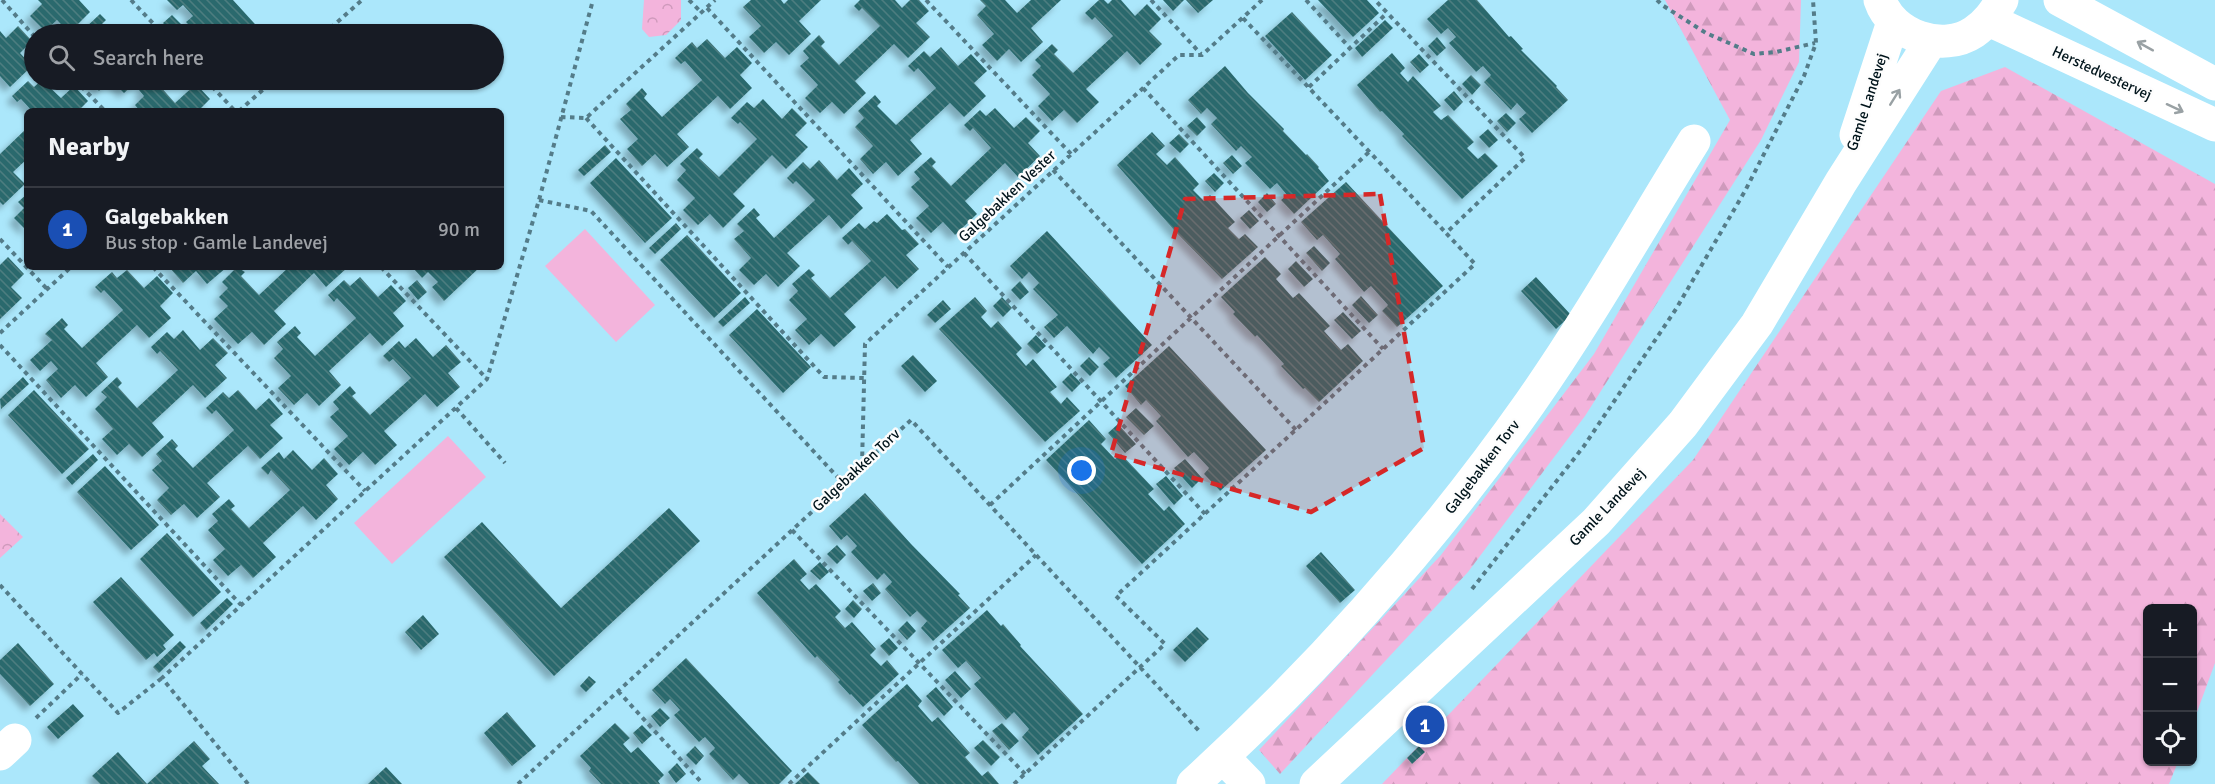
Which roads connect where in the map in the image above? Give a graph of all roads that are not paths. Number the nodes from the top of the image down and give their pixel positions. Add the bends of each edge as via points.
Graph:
1 (2060, 0) edge
2 (1996, 10) edge
3 (1887, 11) edge
4 (1930, 41) junction
5 (2215, 84) edge
6 (2215, 125) edge
7 (1694, 141) dead end
8 (1841, 182) junction
9 (1223, 757) junction
10 (1193, 784) edge
11 (1249, 784) edge
12 (1316, 784) edge

5 -> 1 street
2 - 4 street via 1972,33 1952,40
2 -> 6 street, Herstedvestervej
3 - 4 street via 1910,34
3 - 8 street, Gamle Landevej
8 -> 4 street, Gamle Landevej
7 - 9 street, Galgebakken Torv via 1530,402 1451,509 1358,620
8 - 12 street, Gamle Landevej via 1757,324 1683,424 1596,522
9 - 10 street, Galgebakken Torv
9 - 11 street

